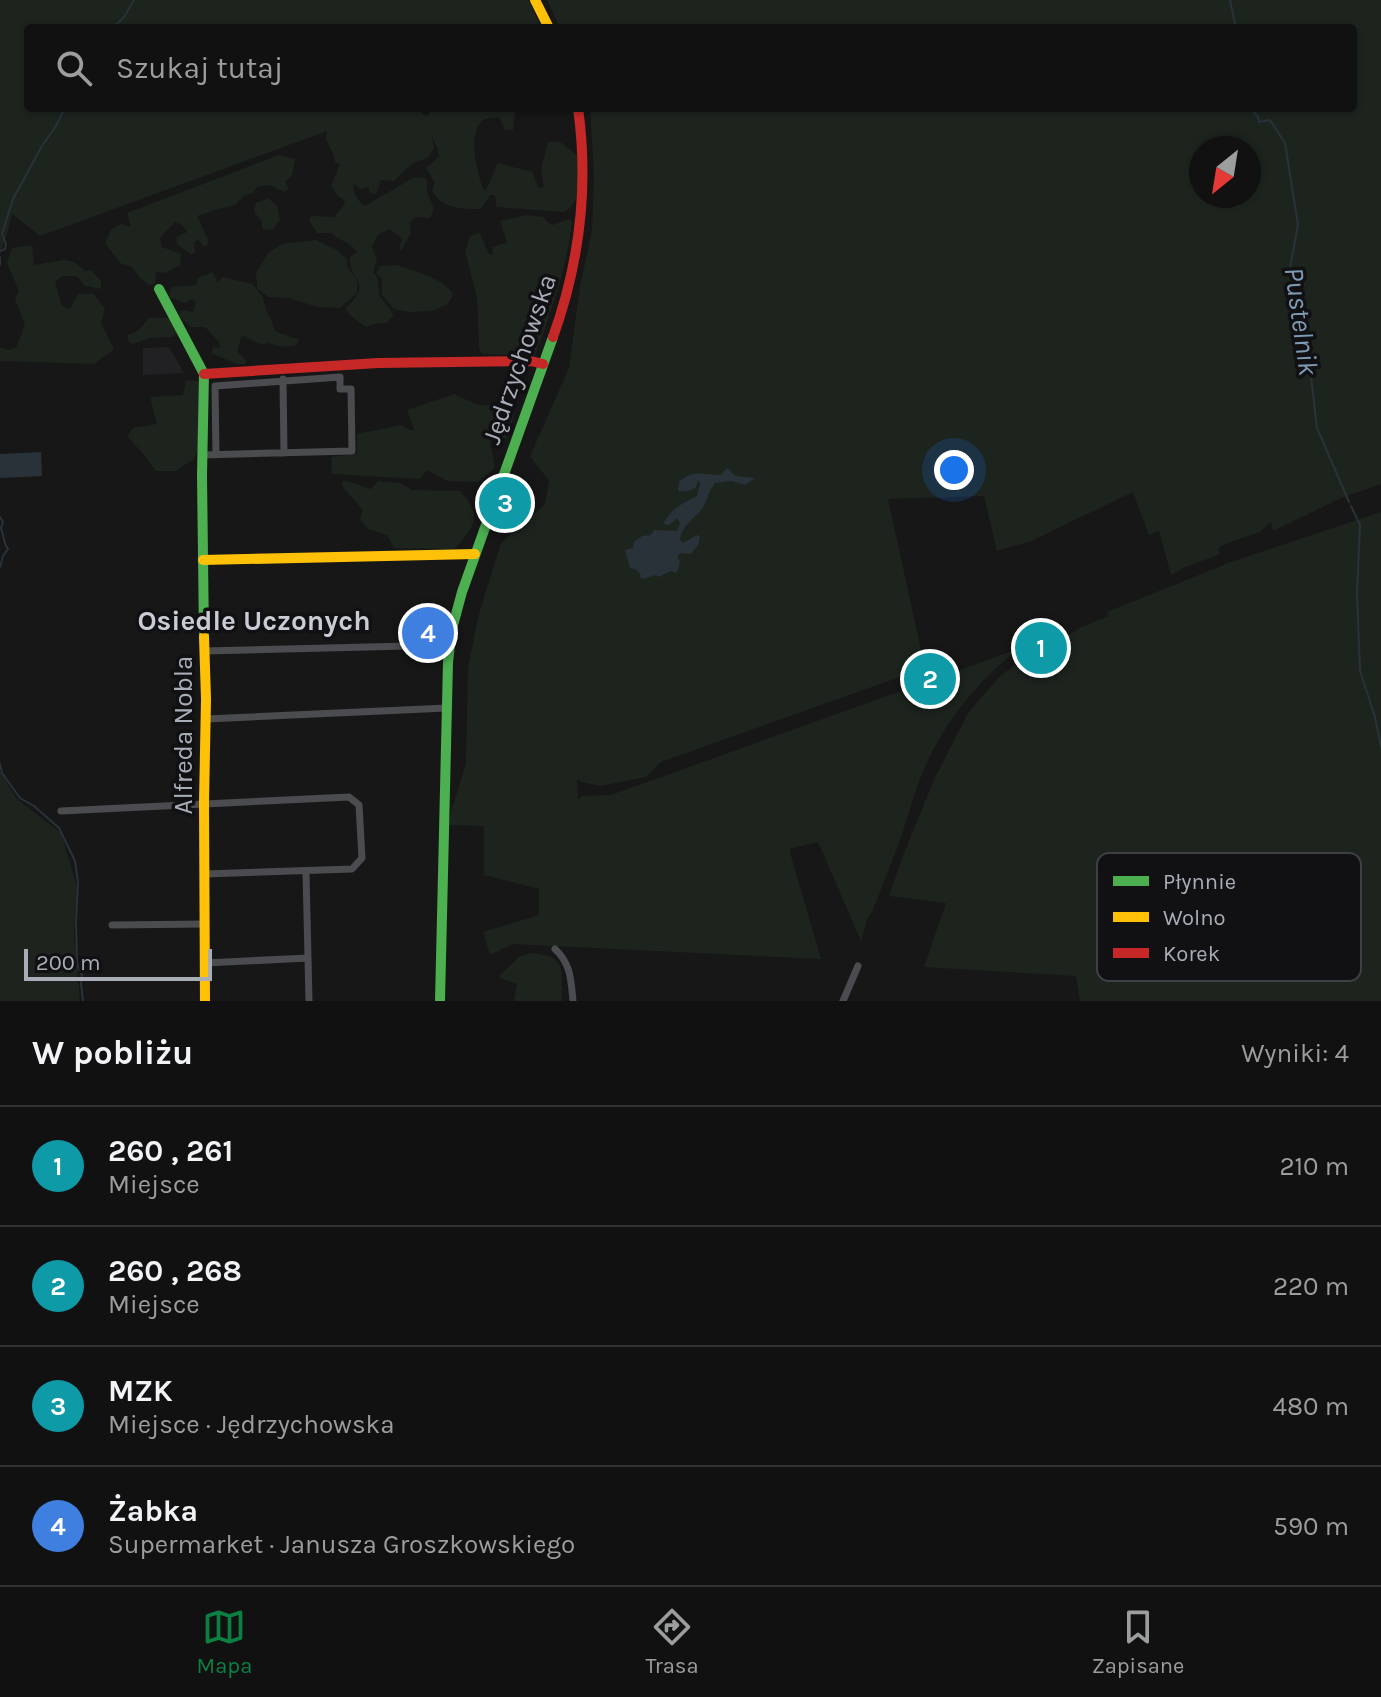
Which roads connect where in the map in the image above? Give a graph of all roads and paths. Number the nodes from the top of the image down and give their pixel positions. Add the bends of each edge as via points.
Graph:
1 (535, 0) edge
2 (547, 24) edge
3 (579, 112) edge
4 (159, 289) dead end
5 (543, 364) junction
6 (283, 368) junction
7 (204, 374) junction
8 (283, 380) junction
9 (284, 453) junction
10 (202, 455) junction
11 (216, 455) junction
12 (475, 554) junction
13 (203, 560) junction
14 (436, 635) dead end
15 (450, 645) junction
16 (436, 646) junction
17 (205, 651) junction
18 (447, 708) junction
19 (206, 719) junction
20 (204, 803) junction
21 (61, 811) dead end
22 (306, 872) junction
23 (205, 874) junction
24 (205, 924) junction
25 (112, 925) dead end
26 (555, 949) dead end
27 (308, 958) junction
28 (205, 963) junction
29 (858, 966) dead end
30 (205, 1001) edge
31 (309, 1001) edge
32 (440, 1001) edge
33 (573, 1001) edge
34 (843, 1001) edge

1 - 2 street
3 - 5 street, Jędrzychowska via 582,227 565,302
4 - 7 street, Alfreda Nobla
5 - 6 street
5 - 12 street, Jędrzychowska
6 - 7 street
6 - 8 street
7 - 10 street, Alfreda Nobla
8 - 9 street
8 - 9 street via 340,377 340,389 351,389 352,425 352,451
8 - 11 street via 215,386
9 - 11 street
10 - 11 street
10 - 13 street, Alfreda Nobla
12 - 13 street
12 - 15 street, Jędrzychowska
13 - 17 street, Alfreda Nobla
14 - 16 street
15 - 16 street
15 - 18 street, Jędrzychowska
16 - 17 street
17 - 19 street, Alfreda Nobla
18 - 19 street
18 - 32 street, Jędrzychowska
19 - 20 street, Alfreda Nobla
20 - 21 street
20 - 22 street via 349,797 359,805 362,858 352,869
20 - 23 street, Alfreda Nobla
22 - 23 street
22 - 27 street
23 - 24 street, Alfreda Nobla
24 - 25 street
24 - 28 street, Alfreda Nobla
26 - 33 street via 567,962
27 - 28 street
27 - 31 street
28 - 30 street, Alfreda Nobla
29 - 34 street

